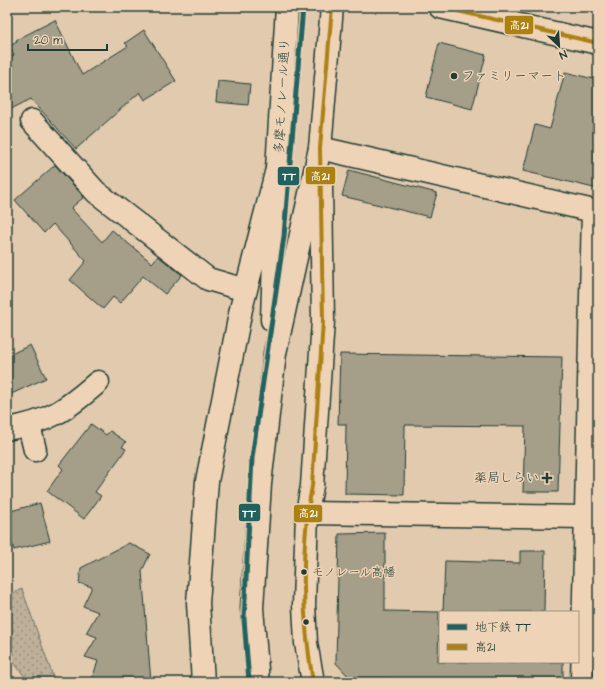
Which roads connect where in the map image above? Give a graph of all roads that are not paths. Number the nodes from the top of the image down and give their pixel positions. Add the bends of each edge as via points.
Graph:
1 (287, 7) edge
2 (332, 7) edge
3 (440, 7) edge
4 (598, 43) edge
5 (32, 121) dead end
6 (320, 148) junction
7 (278, 169) junction
8 (595, 212) edge
9 (246, 290) junction
10 (275, 353) junction
11 (98, 382) dead end
12 (30, 425) junction
13 (7, 429) edge
14 (35, 450) dead end
15 (307, 513) junction
16 (592, 515) edge
17 (203, 682) edge
18 (258, 682) edge
19 (313, 682) edge
20 (582, 682) edge

1 - 7 main road, 多摩モノレール通り
2 - 6 main road, 多摩モノレール通り
3 - 4 main road
5 - 9 main road via 96,192 208,279
6 - 8 main road
6 - 10 main road, 多摩モノレール通り
6 - 15 main road via 322,321 312,486
7 - 9 main road
7 - 10 main road, 多摩モノレール通り via 272,311
8 - 16 main road
9 - 17 main road via 207,481 198,603
10 - 18 main road, 多摩モノレール通り via 260,484 252,608
11 - 12 main road via 63,410
12 - 13 main road
12 - 14 main road
15 - 16 main road
15 - 19 main road via 304,605 306,643
16 - 20 main road

